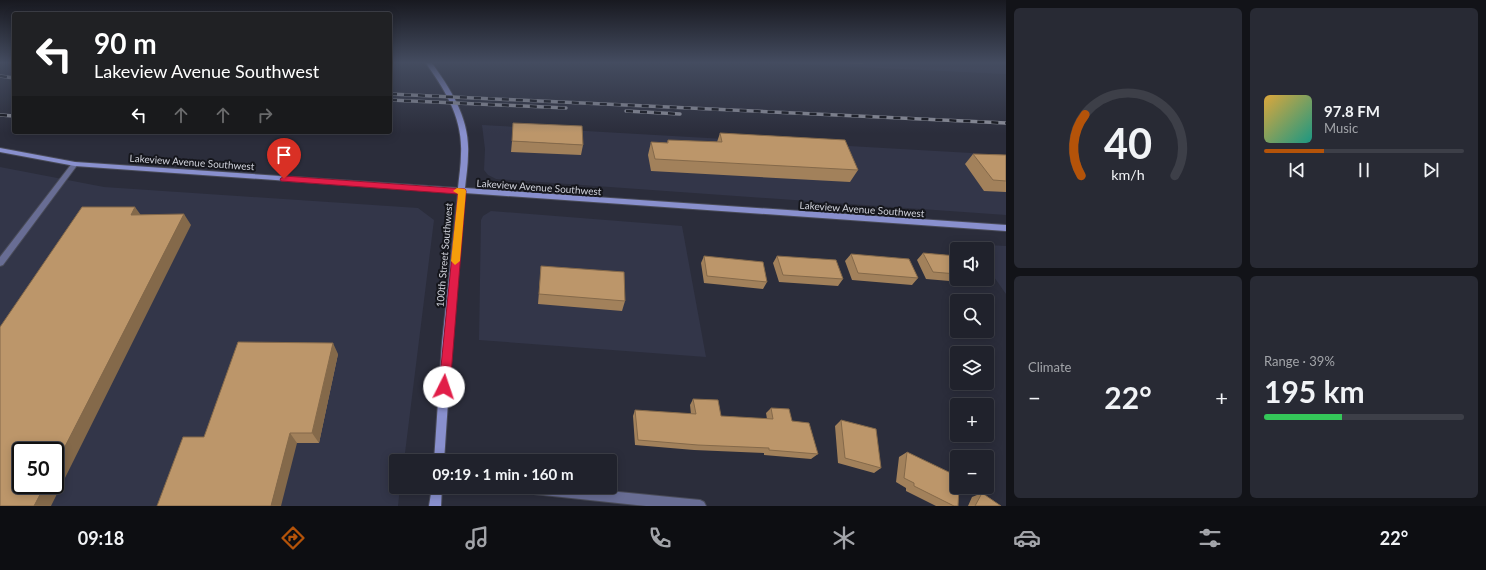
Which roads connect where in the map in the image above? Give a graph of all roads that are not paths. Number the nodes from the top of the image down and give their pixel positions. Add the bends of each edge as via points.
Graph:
1 (444, 86) edge
2 (0, 150) edge
3 (75, 164) junction
4 (462, 191) junction
5 (1006, 228) edge
6 (0, 263) edge
7 (439, 454) edge
8 (436, 494) edge
9 (570, 494) edge
10 (648, 504) edge
11 (435, 506) edge
12 (700, 506) edge

1 - 4 street, 100th Street Southwest via 452,97 464,129
2 - 3 street, Lakeview Avenue Southwest
3 - 4 street, Lakeview Avenue Southwest
3 - 6 street
4 - 5 street, Lakeview Avenue Southwest
4 - 7 street, 100th Street Southwest
8 - 11 street
9 - 10 street
10 - 12 street

